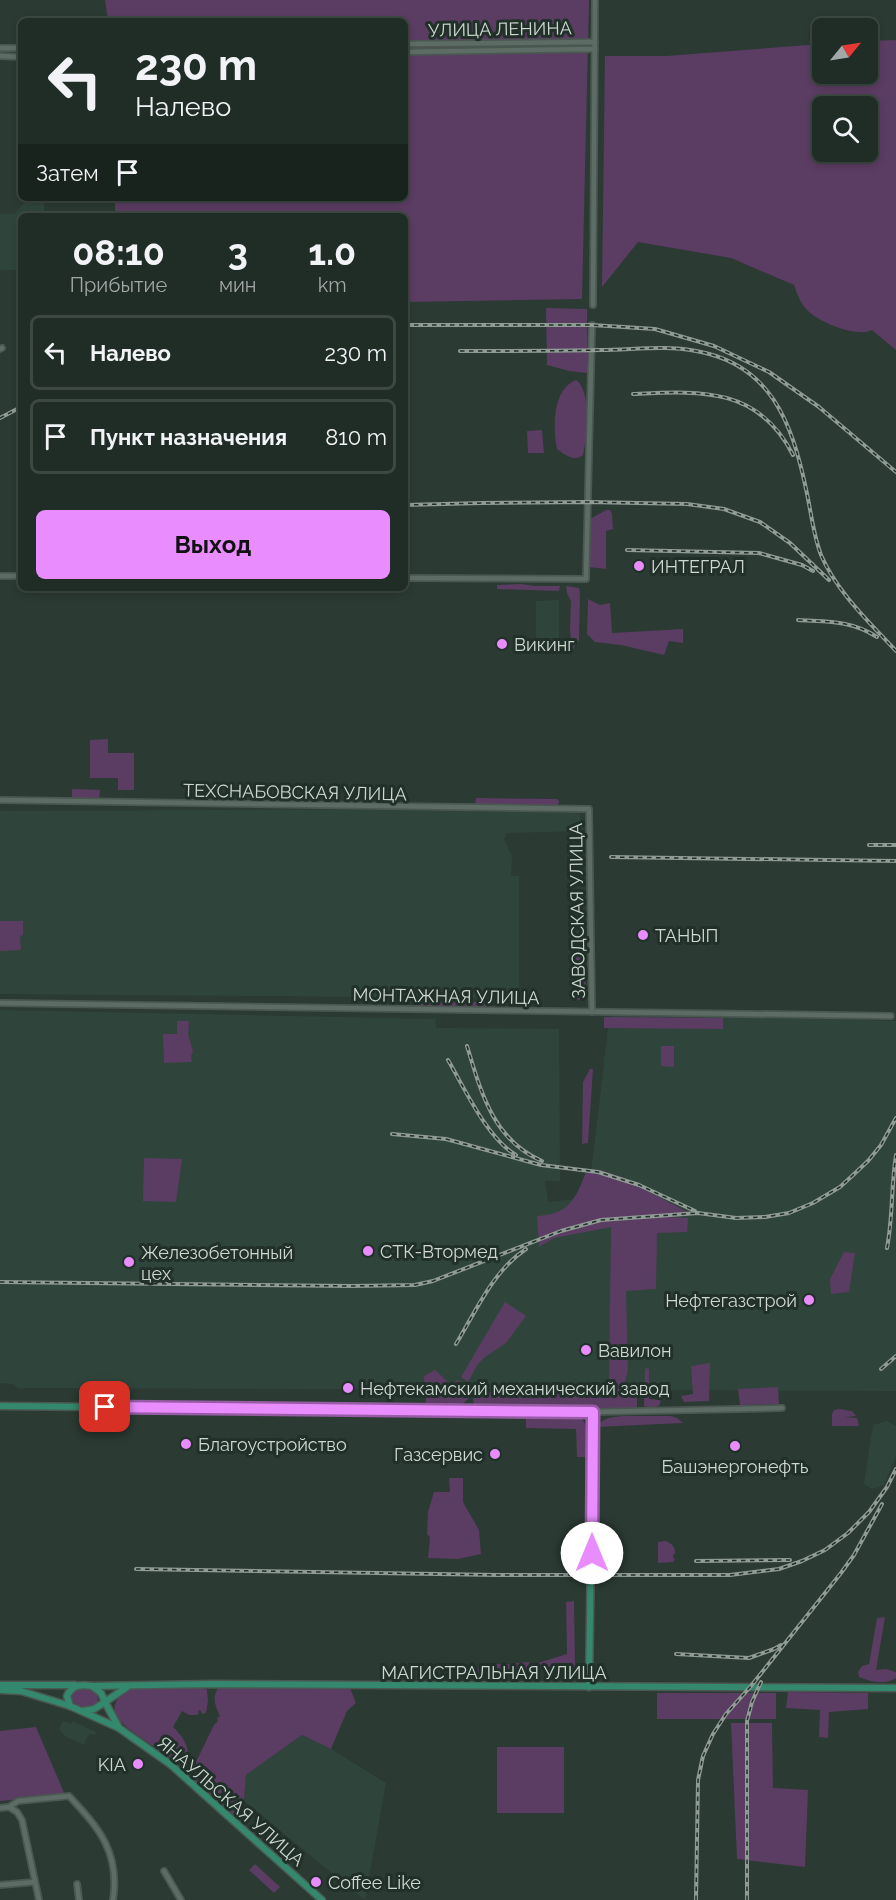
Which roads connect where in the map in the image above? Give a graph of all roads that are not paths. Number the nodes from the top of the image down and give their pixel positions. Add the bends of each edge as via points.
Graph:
1 (595, 0) edge
2 (595, 42) junction
3 (408, 44) edge
4 (0, 48) edge
5 (18, 48) edge
6 (595, 49) junction
7 (408, 52) edge
8 (0, 57) edge
9 (18, 57) edge
10 (592, 305) dead end
11 (592, 325) dead end
12 (0, 576) edge
13 (18, 576) edge
14 (408, 578) edge
15 (0, 800) edge
16 (589, 809) joint
17 (0, 1003) edge
18 (592, 1012) junction
19 (891, 1016) dead end
20 (0, 1406) edge
21 (782, 1408) dead end
22 (593, 1412) junction
23 (0, 1685) edge
24 (76, 1685) junction
25 (130, 1685) junction
26 (92, 1686) junction
27 (590, 1687) junction
28 (896, 1688) edge
29 (0, 1690) edge
30 (105, 1702) junction
31 (70, 1706) junction
32 (82, 1711) junction
33 (119, 1728) junction
34 (9, 1807) junction
35 (0, 1809) edge
36 (164, 1871) dead end
37 (35, 1881) junction
38 (77, 1884) dead end
39 (0, 1885) edge
40 (39, 1900) edge
41 (79, 1900) edge
42 (113, 1900) edge
43 (181, 1900) edge
44 (322, 1900) edge

1 - 2 street
2 - 3 street, УЛИЦА ЛЕНИНА
2 - 6 street
4 - 5 street
6 - 7 street, УЛИЦА ЛЕНИНА
6 - 10 street
8 - 9 street
11 - 14 street via 586,579
12 - 13 street
15 - 16 street, ТЕХСНАБОВСКАЯ УЛИЦА
16 - 18 street, ЗАВОДСКАЯ УЛИЦА
17 - 18 street, МОНТАЖНАЯ УЛИЦА
18 - 19 street, МОНТАЖНАЯ УЛИЦА
20 - 22 main road
21 - 22 street
22 - 27 main road
23 - 24 main road, МАГИСТРАЛЬНАЯ УЛИЦА
24 - 26 main road, МАГИСТРАЛЬНАЯ УЛИЦА
24 - 31 main road via 67,1696
25 - 26 main road, МАГИСТРАЛЬНАЯ УЛИЦА
25 - 27 main road, МАГИСТРАЛЬНАЯ УЛИЦА
25 - 30 main road
26 - 30 main road
27 - 28 main road, МАГИСТРАЛЬНАЯ УЛИЦА
29 - 31 main road via 21,1691
30 - 32 main road
30 - 33 main road
31 - 32 main road
32 - 33 main road
33 - 44 main road, ЯНАУЛЬСКАЯ УЛИЦА via 175,1768
34 - 35 street
34 - 37 street via 22,1820
34 - 42 street via 18,1801 69,1796 106,1844 114,1864
36 - 43 street
37 - 39 street
37 - 40 street
38 - 41 street

